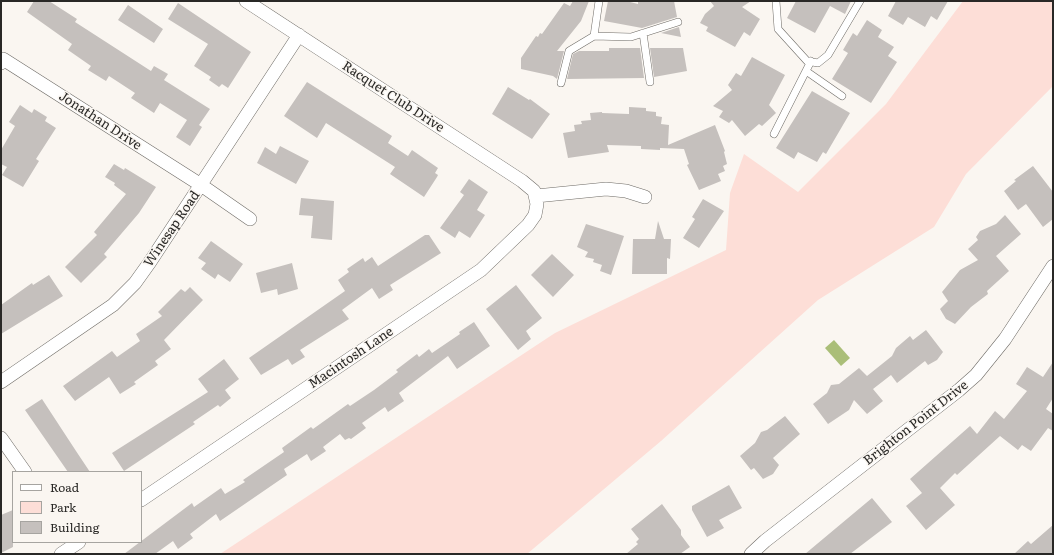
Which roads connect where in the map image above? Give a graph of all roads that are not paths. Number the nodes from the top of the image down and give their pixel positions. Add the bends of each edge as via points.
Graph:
1 (246, 1) edge
2 (599, 1) edge
3 (776, 1) edge
4 (860, 1) edge
5 (678, 22) dead end
6 (643, 33) junction
7 (299, 35) junction
8 (594, 36) junction
9 (811, 61) junction
10 (1, 63) edge
11 (806, 71) junction
12 (650, 82) dead end
13 (562, 83) dead end
14 (842, 96) dead end
15 (774, 134) dead end
16 (201, 185) junction
17 (536, 196) junction
18 (645, 197) dead end
19 (250, 219) dead end
20 (1053, 266) edge
21 (1, 382) edge
22 (1, 438) edge
23 (24, 471) edge
24 (142, 499) edge
25 (75, 543) edge
26 (61, 554) edge
27 (751, 554) edge

1 - 7 street, Racquet Club Drive
2 - 8 lane
3 - 9 lane via 778,29 798,53 807,61
4 - 9 lane via 828,54 818,63
5 - 6 lane
6 - 8 lane via 631,37
6 - 12 lane
7 - 16 street, Winesap Road
7 - 17 street, Racquet Club Drive via 522,181
8 - 13 lane via 569,50
9 - 11 lane
10 - 16 street, Jonathan Drive via 3,59
11 - 14 lane
11 - 15 lane
16 - 19 street
16 - 21 street, Winesap Road via 150,262 112,305
17 - 18 street via 606,189 626,191
17 - 24 street, Macintosh Lane via 535,215 528,225 481,270
20 - 27 street, Brighton Point Drive via 1004,339 976,374
22 - 23 street
25 - 26 street

